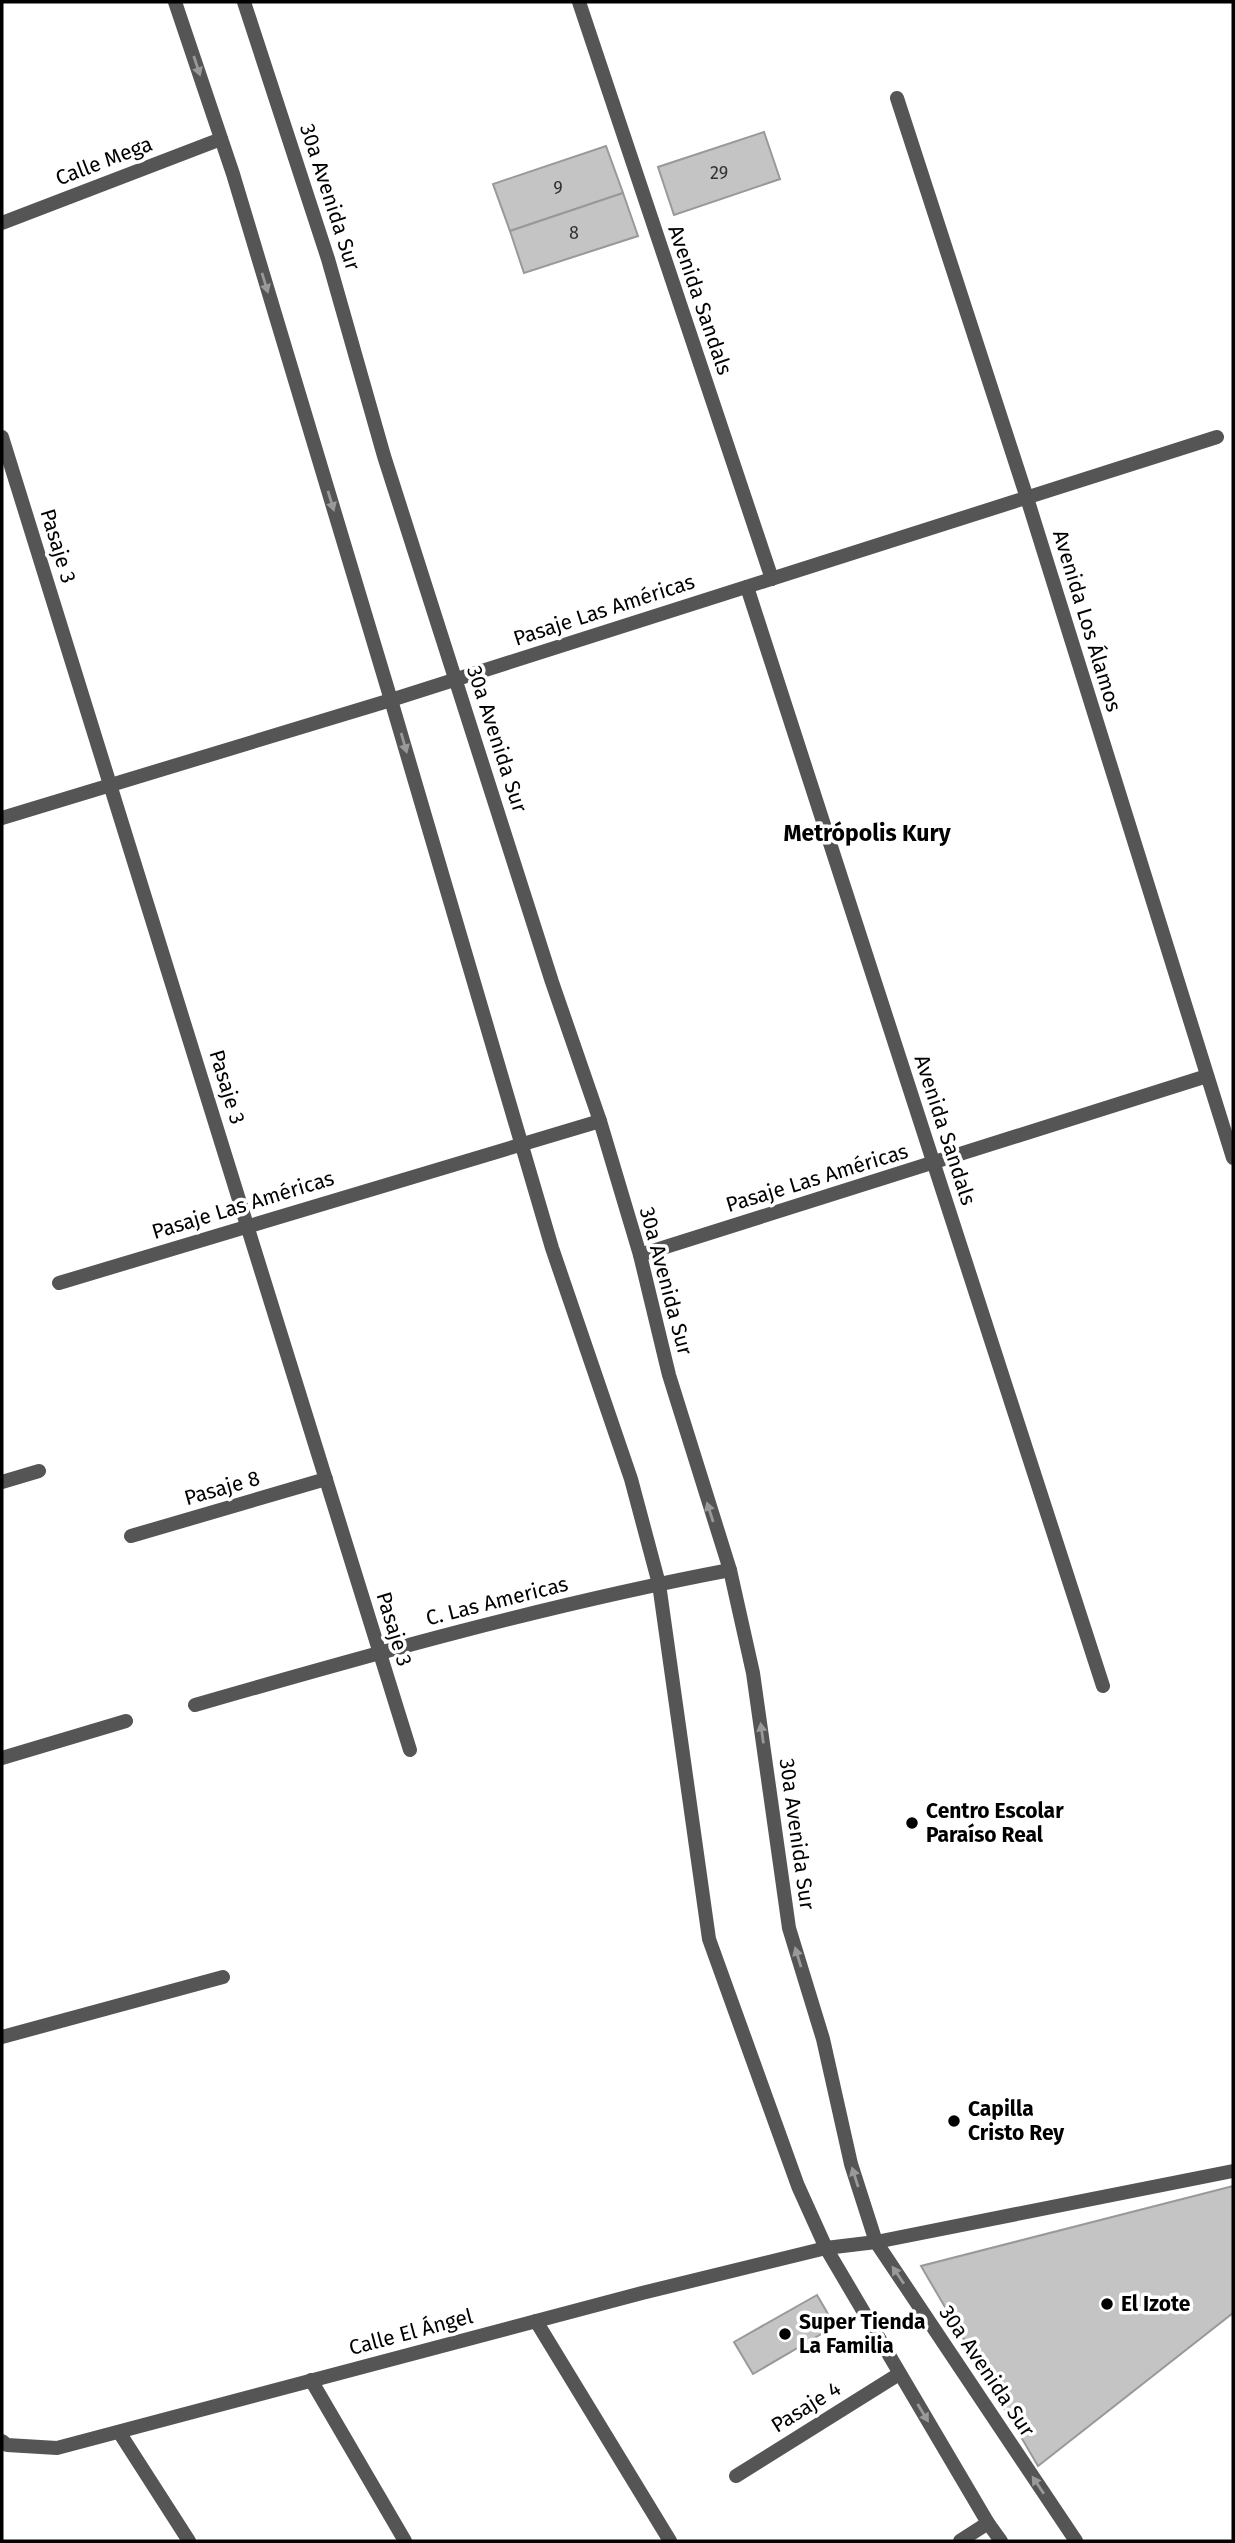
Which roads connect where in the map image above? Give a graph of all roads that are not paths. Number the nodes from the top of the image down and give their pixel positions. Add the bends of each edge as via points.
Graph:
1 (175, 2) edge
2 (244, 2) edge
3 (579, 2) edge
4 (897, 98) dead end
5 (221, 139) junction
6 (2, 223) edge
7 (2, 437) edge
8 (1217, 437) dead end
9 (1027, 498) junction
10 (772, 579) junction
11 (747, 587) junction
12 (456, 679) junction
13 (391, 700) junction
14 (110, 785) junction
15 (2, 818) edge
16 (1207, 1076) junction
17 (600, 1121) junction
18 (521, 1143) junction
19 (1233, 1158) edge
20 (933, 1164) junction
21 (247, 1226) junction
22 (640, 1255) junction
23 (59, 1283) dead end
24 (39, 1471) dead end
25 (326, 1479) junction
26 (2, 1482) edge
27 (131, 1536) dead end
28 (730, 1570) junction
29 (659, 1584) junction
30 (379, 1651) junction
31 (1103, 1686) dead end
32 (195, 1705) dead end
33 (126, 1721) dead end
34 (410, 1750) dead end
35 (2, 1758) edge
36 (223, 1977) dead end
37 (2, 2037) edge
38 (1233, 2171) edge
39 (876, 2242) junction
40 (826, 2248) junction
41 (536, 2320) junction
42 (899, 2374) junction
43 (311, 2381) junction
44 (118, 2432) junction
45 (5, 2443) edge
46 (736, 2476) dead end
47 (988, 2524) junction
48 (189, 2541) edge
49 (405, 2541) edge
50 (670, 2541) edge
51 (960, 2541) edge
52 (1001, 2541) edge
53 (1076, 2541) edge

1 -> 5 street
2 - 12 street, 30a Avenida Sur
3 - 10 street, Avenida Sandals
4 - 9 street, Avenida Los Álamos
5 - 6 street, Calle Mega
5 -> 13 street
7 - 14 street, Pasaje 3
8 - 9 street, Pasaje Las Américas
9 - 10 street, Pasaje Las Américas
9 - 16 street, Avenida Los Álamos
10 - 11 street, Pasaje Las Américas
11 - 12 street, Pasaje Las Américas
11 - 20 street, Avenida Sandals
12 - 13 street, Pasaje Las Américas
12 - 17 street, 30a Avenida Sur
13 - 14 street, Pasaje Las Américas
13 -> 18 street
14 - 15 street, Pasaje Las Américas
14 - 21 street, Pasaje 3
16 - 19 street, Avenida Los Álamos
16 - 20 street, Pasaje Las Américas
17 - 18 street, Pasaje Las Américas
17 - 22 street, 30a Avenida Sur
18 - 21 street, Pasaje Las Américas
18 - 29 street via 631,1479
20 - 22 street, Pasaje Las Américas
20 - 31 street, Avenida Sandals
21 - 23 street, Pasaje Las Américas
21 - 25 street, Pasaje 3
28 -> 22 street, 30a Avenida Sur via 669,1375
24 - 26 street
25 - 27 street, Pasaje 8
25 - 30 street, Pasaje 3
28 - 29 street, C. Las Americas
39 -> 28 street, 30a Avenida Sur via 789,1928 753,1673
29 - 30 street, C. Las Americas
29 - 40 street via 709,1940 793,2174
30 - 32 street, C. Las Americas
30 - 34 street, Pasaje 3
33 - 35 street
36 - 37 street
38 - 39 street, Calle El Ángel
39 - 40 street, Calle El Ángel
53 -> 39 street, 30a Avenida Sur
40 - 41 street, Calle El Ángel
40 - 42 street
41 - 43 street, Calle El Ángel
41 - 50 street
42 - 46 street, Pasaje 4
42 -> 47 street
43 - 44 street, Calle El Ángel
43 - 49 street
44 - 45 street, Calle El Ángel via 57,2448
44 - 48 street
47 - 51 street
47 - 52 street

